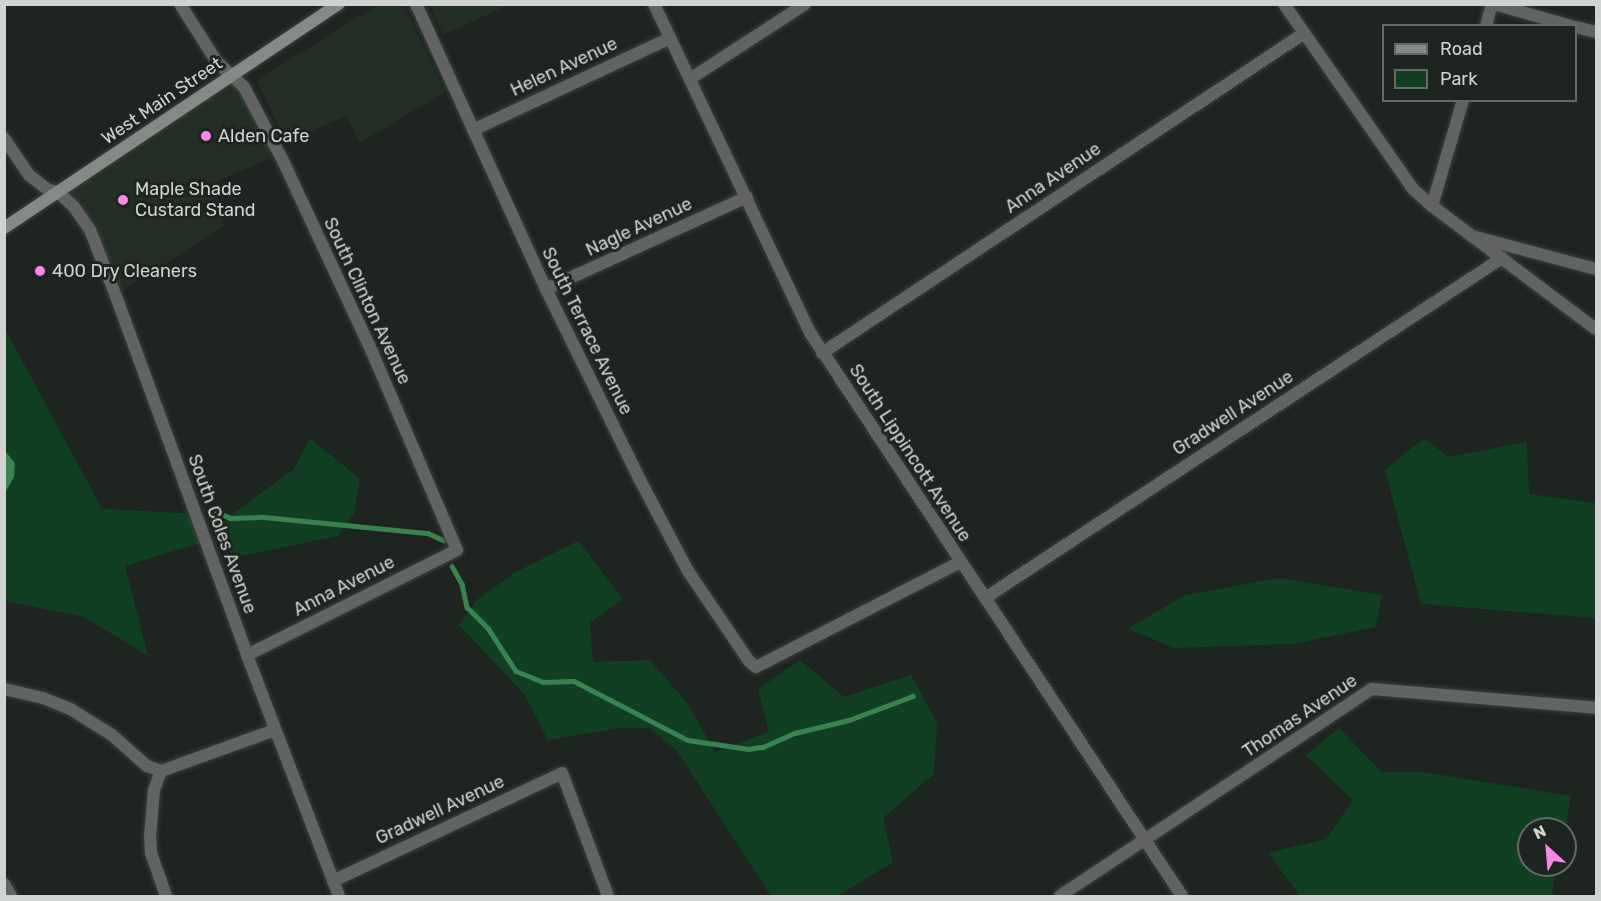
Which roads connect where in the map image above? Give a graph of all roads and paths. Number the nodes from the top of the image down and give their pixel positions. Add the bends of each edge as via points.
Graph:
1 (180, 4) edge
2 (339, 4) edge
3 (416, 4) edge
4 (654, 4) edge
5 (805, 4) edge
6 (1284, 4) edge
7 (1493, 4) edge
8 (1487, 24) edge
9 (1566, 24) edge
10 (1577, 27) edge
11 (1596, 32) edge
12 (1303, 34) junction
13 (670, 38) junction
14 (231, 75) junction
15 (690, 79) junction
16 (1462, 102) edge
17 (473, 130) junction
18 (4, 138) edge
19 (58, 192) junction
20 (747, 197) junction
21 (1431, 206) junction
22 (4, 228) edge
23 (1471, 236) junction
24 (1502, 258) junction
25 (1596, 269) edge
26 (546, 289) junction
27 (1596, 329) edge
28 (822, 352) junction
29 (457, 550) joint
30 (960, 562) junction
31 (985, 598) junction
32 (247, 655) junction
33 (4, 689) edge
34 (1596, 708) edge
35 (275, 730) junction
36 (161, 771) junction
37 (1145, 841) junction
38 (333, 881) junction
39 (4, 884) edge
40 (11, 897) edge
41 (166, 897) edge
42 (339, 897) edge
43 (608, 897) edge
44 (1060, 897) edge
45 (1182, 897) edge

1 - 14 street, South Clinton Avenue via 217,62
2 - 14 main road, West Main Street
3 - 17 street, South Terrace Avenue
4 - 13 street, South Lippincott Avenue
5 - 15 street
6 - 12 street
7 - 8 street
7 - 9 street
10 - 11 street
12 - 21 street via 1398,171
12 - 28 street, Anna Avenue
13 - 15 street, South Lippincott Avenue
13 - 17 street, Helen Avenue
14 - 19 main road, West Main Street
14 - 29 street, South Clinton Avenue via 244,87 284,163 369,345
15 - 20 street, South Lippincott Avenue
16 - 21 street
17 - 26 street, South Terrace Avenue
18 - 19 street, South Coles Avenue via 29,175 48,190
19 - 22 main road, West Main Street
19 - 32 street, South Coles Avenue via 90,230
20 - 26 street, Nagle Avenue
20 - 28 street, South Lippincott Avenue
21 - 23 street
23 - 24 street
23 - 25 street
24 - 27 street
24 - 31 street, Gradwell Avenue
26 - 30 street, South Terrace Avenue via 688,572 748,661 756,667
28 - 30 street, South Lippincott Avenue
29 - 32 street, Anna Avenue
30 - 31 street, South Lippincott Avenue
31 - 37 street, South Lippincott Avenue
32 - 35 street, South Coles Avenue
33 - 36 street via 72,710 112,735 153,770
34 - 37 street, Thomas Avenue via 1372,689
35 - 36 street
35 - 38 street, South Coles Avenue
36 - 41 street via 154,790 150,836 151,853
37 - 44 street, Thomas Avenue
37 - 45 street, South Lippincott Avenue
38 - 42 street, South Coles Avenue
38 - 43 street, Gradwell Avenue via 562,773
39 - 40 street

